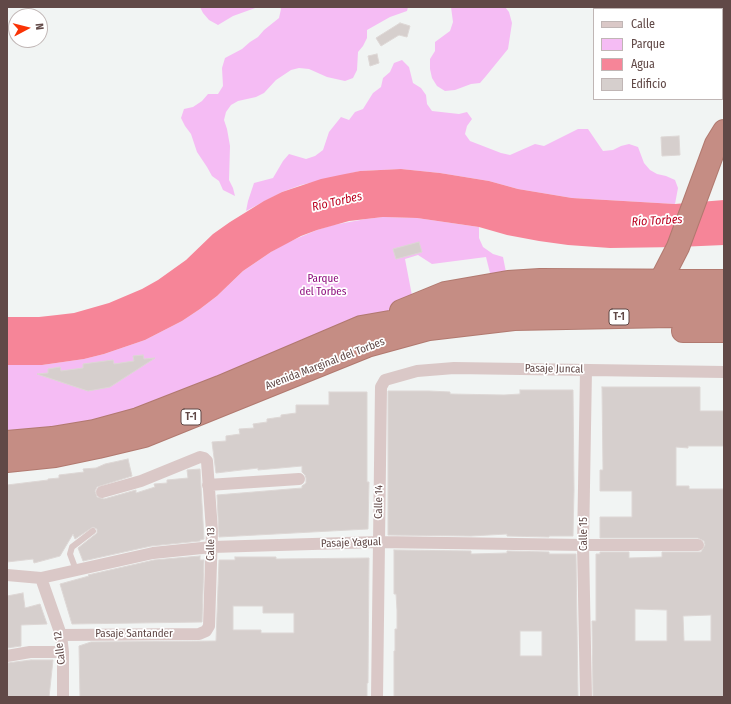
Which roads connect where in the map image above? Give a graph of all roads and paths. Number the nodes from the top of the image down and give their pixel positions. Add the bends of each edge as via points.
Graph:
1 (724, 131) edge
2 (662, 280) junction
3 (724, 280) edge
4 (724, 298) edge
5 (514, 311) junction
6 (724, 315) edge
7 (361, 327) junction
8 (429, 329) junction
9 (724, 331) edge
10 (586, 370) junction
11 (724, 372) edge
12 (385, 380) joint
13 (7, 442) edge
14 (7, 461) edge
15 (299, 479) dead end
16 (208, 485) junction
17 (102, 492) dead end
18 (93, 531) dead end
19 (379, 542) junction
20 (583, 545) junction
21 (698, 545) dead end
22 (212, 547) junction
23 (76, 570) junction
24 (7, 575) edge
25 (41, 578) junction
26 (206, 631) joint
27 (61, 635) junction
28 (63, 652) junction
29 (7, 656) edge
30 (64, 697) edge
31 (377, 697) edge
32 (586, 697) edge

1 - 2 highway via 716,144 678,247
2 - 3 highway
2 - 7 highway via 540,280 468,288 445,292
4 - 5 highway, Avenida Marginal del Torbes / T-1
5 - 6 highway, Avenida Marginal del Torbes / T-1
5 - 7 highway, Avenida Marginal del Torbes / T-1 via 453,311
5 - 8 highway, Avenida Marginal del Torbes / T-1
7 - 13 highway, Avenida Marginal del Torbes / T-1 via 138,419 87,432
8 - 9 highway via 462,336
8 - 14 highway, Avenida Marginal del Torbes / T-1 via 367,346 144,436 55,456
10 - 11 street, Pasaje Juncal
10 - 12 street, Pasaje Juncal via 454,368 417,371
10 - 20 street, Calle 15
12 - 19 street, Calle 14 via 381,387
15 - 16 street
16 - 17 street, Calle 13 via 207,461 200,457 141,481
16 - 22 street, Calle 13
18 - 23 lane via 72,547 70,554
19 - 20 street, Pasaje Yagual
19 - 22 street, Pasaje Yagual
19 - 31 street, Calle 14
20 - 21 street, Pasaje Yagual
20 - 32 street, Calle 15
22 - 23 street, Pasaje Yagual via 152,553
22 - 26 street, Calle 13 via 209,626
23 - 25 street, Pasaje Yagual
24 - 25 street, Pasaje Yagual
25 - 27 street, Calle 12
26 - 27 street, Pasaje Santander via 199,634
27 - 28 street, Calle 12
28 - 29 street via 30,652
28 - 30 street, Calle 12

